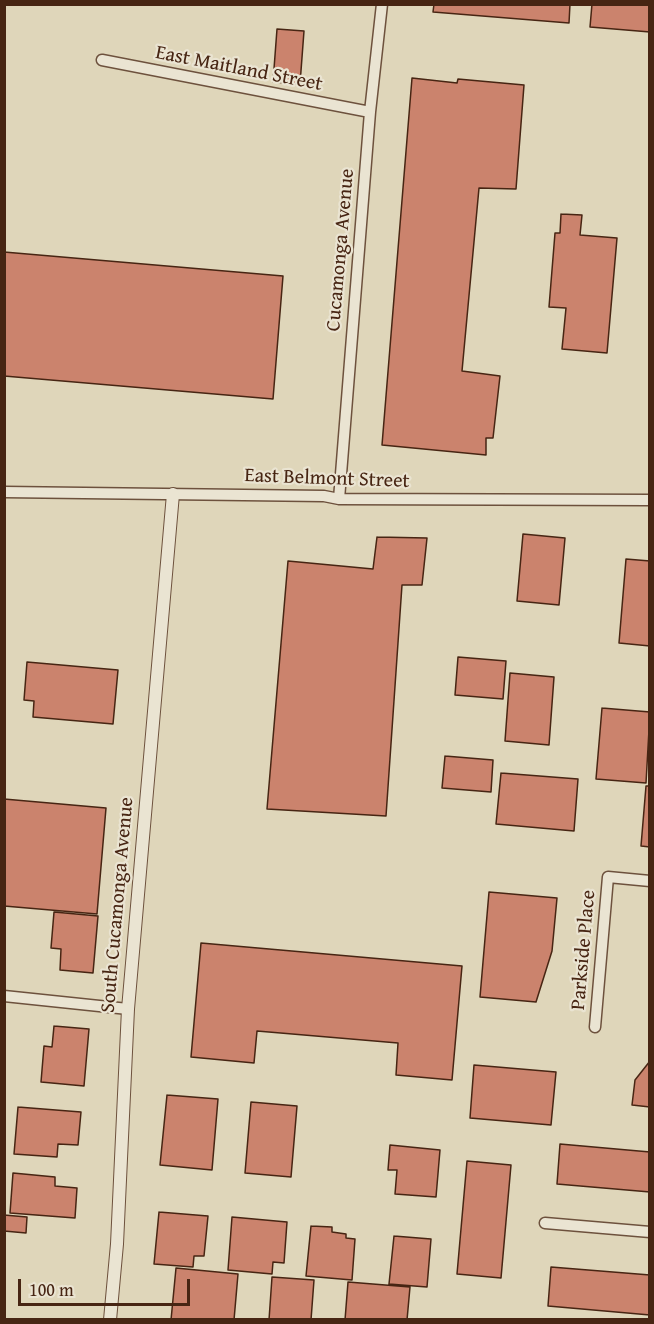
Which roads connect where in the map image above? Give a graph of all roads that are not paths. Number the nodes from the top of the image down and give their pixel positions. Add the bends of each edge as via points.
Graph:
1 (382, 4) edge
2 (102, 60) dead end
3 (370, 112) junction
4 (4, 492) edge
5 (173, 494) junction
6 (339, 499) junction
7 (650, 500) edge
8 (650, 881) edge
9 (4, 996) edge
10 (128, 1009) junction
11 (595, 1027) dead end
12 (545, 1223) dead end
13 (650, 1232) edge
14 (110, 1320) edge

1 - 3 street, Cucamonga Avenue
2 - 3 street, East Maitland Street
3 - 6 street, Cucamonga Avenue
4 - 5 street, East Belmont Street
5 - 6 street, East Belmont Street
5 - 10 street, South Cucamonga Avenue
6 - 7 street, East Belmont Street
8 - 11 street, Parkside Place via 608,878
9 - 10 street
10 - 14 street, South Cucamonga Avenue
12 - 13 street

